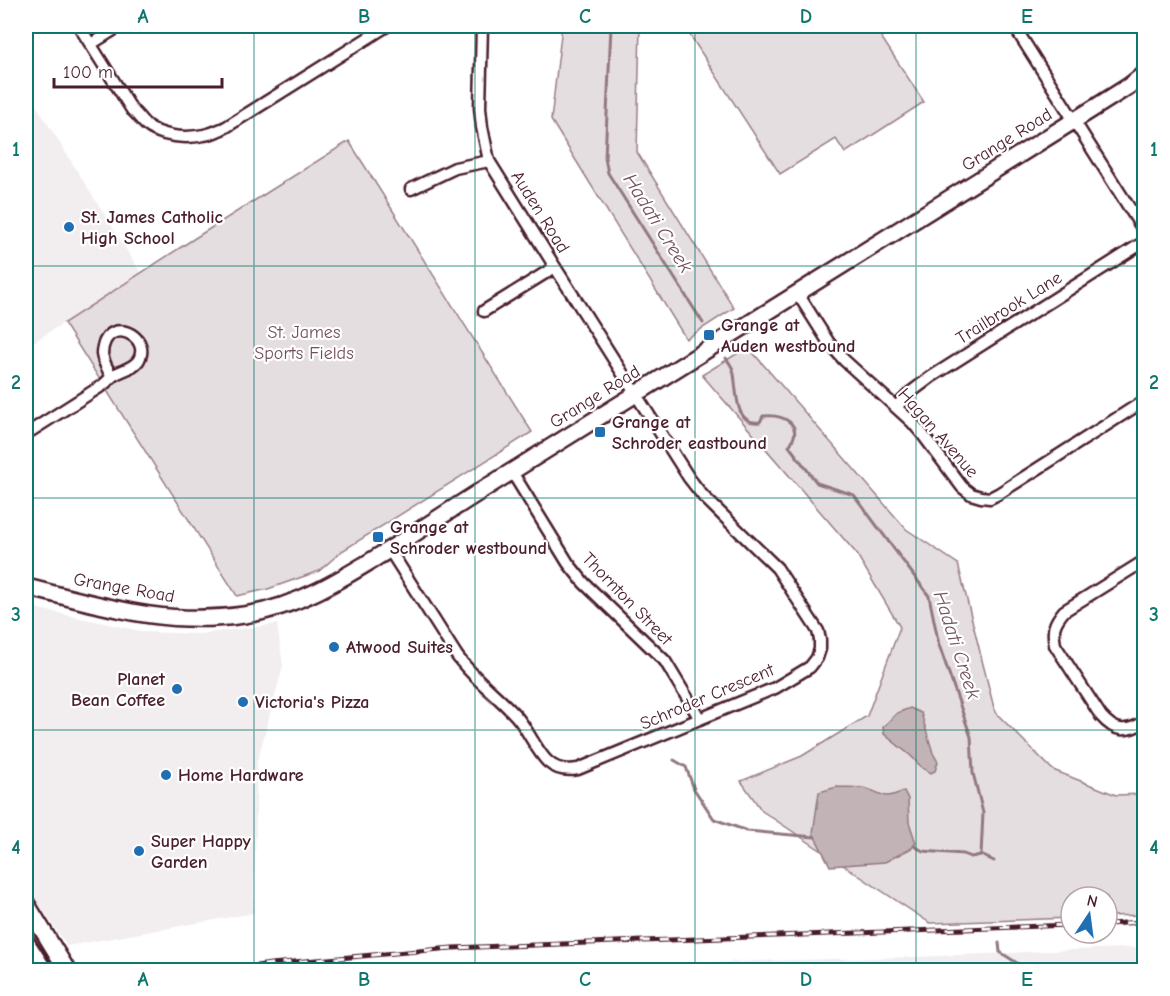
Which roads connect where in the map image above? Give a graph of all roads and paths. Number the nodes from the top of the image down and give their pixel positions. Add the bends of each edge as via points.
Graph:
1 (79, 26) edge
2 (120, 26) edge
3 (387, 26) edge
4 (482, 26) edge
5 (1014, 26) edge
6 (91, 44) junction
7 (1144, 74) edge
8 (1075, 120) junction
9 (489, 160) junction
10 (411, 189) dead end
11 (1144, 231) edge
12 (1144, 242) edge
13 (555, 267) junction
14 (798, 294) junction
15 (484, 311) dead end
16 (111, 376) dead end
17 (636, 395) junction
18 (1144, 401) edge
19 (896, 406) junction
20 (26, 434) edge
21 (512, 472) junction
22 (389, 549) junction
23 (1144, 561) edge
24 (26, 587) edge
25 (700, 719) junction
26 (1144, 722) edge
27 (26, 903) edge
28 (26, 942) edge
29 (44, 970) edge
30 (67, 970) edge

1 - 6 street
2 - 6 street
3 - 6 street via 226,127 205,135 183,137 147,126 132,110
4 - 9 street, Auden Road via 480,108
5 - 8 street
7 - 8 main road, Grange Road
8 - 11 street
8 - 14 main road, Grange Road
9 - 10 street via 455,168
9 - 13 street, Auden Road
12 - 19 street, Trailbrook Lane via 931,377
13 - 15 street
13 - 17 street, Auden Road
14 - 17 main road, Grange Road
14 - 19 street, Hagan Avenue via 844,360
16 - 20 street
17 - 21 main road, Grange Road
17 - 25 street, Schroder Crescent via 688,478 777,568 820,640 817,658 810,667 775,688
18 - 19 street, Hagan Avenue via 990,498 970,494 962,487
21 - 22 main road, Grange Road
21 - 25 street, Thornton Street via 568,563 584,584 665,662
22 - 24 main road, Grange Road via 332,584 288,604 246,615 143,615
22 - 25 street, Schroder Crescent via 457,656 515,715 557,768 578,769
23 - 26 street via 1064,611 1053,634 1055,645 1110,726 1130,729
27 - 30 main road
28 - 29 main road

